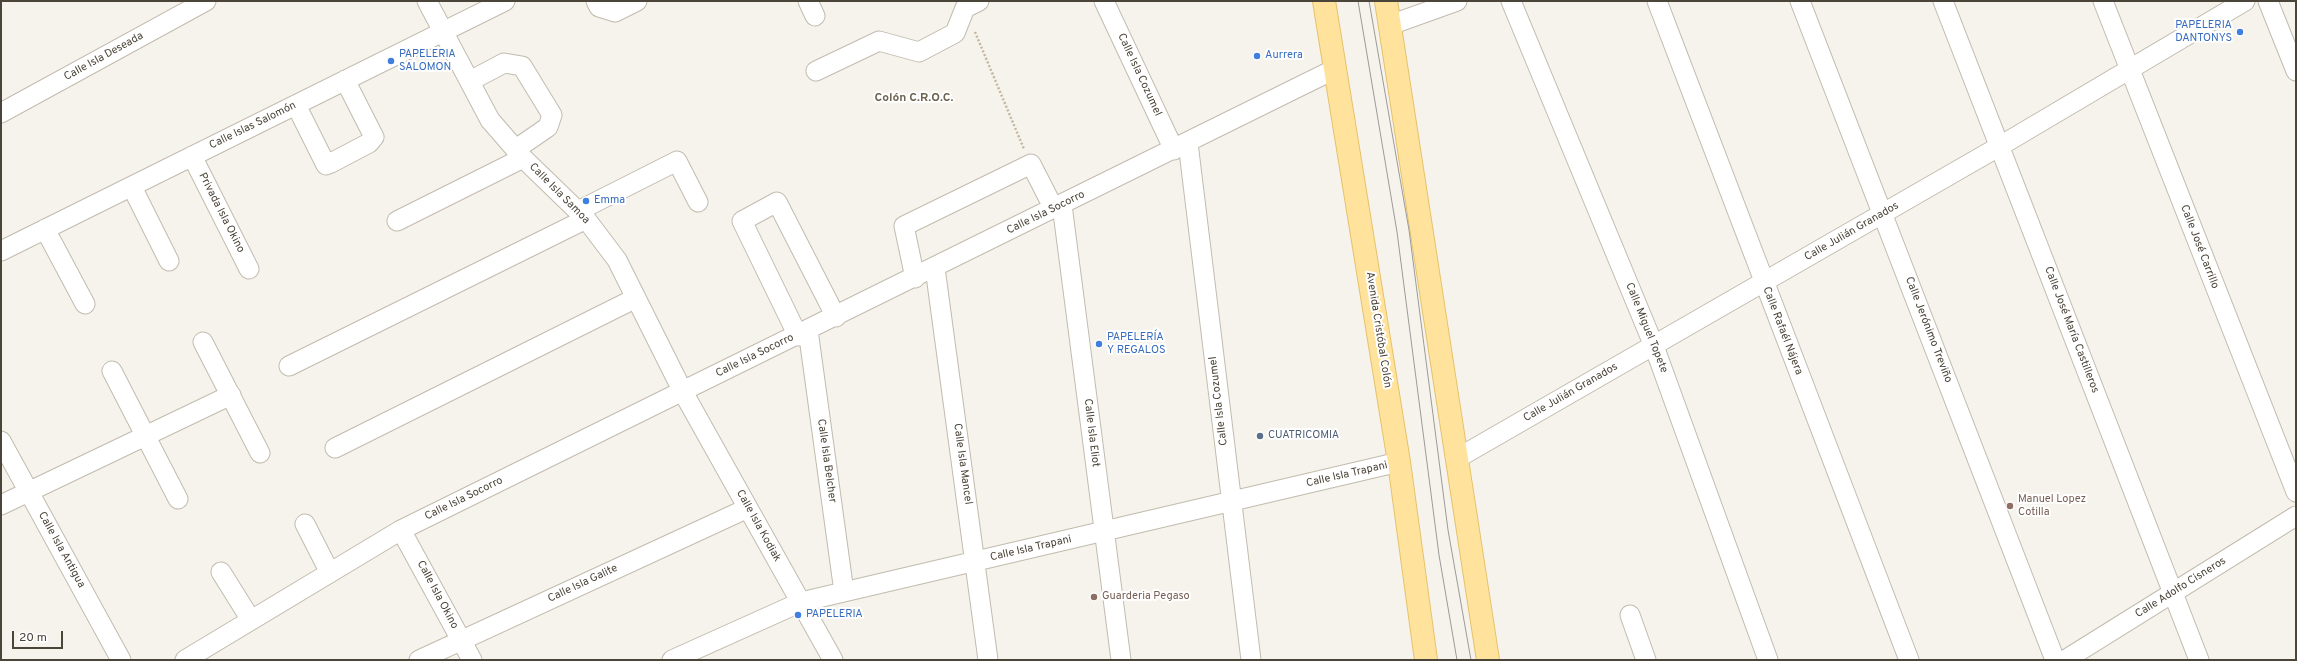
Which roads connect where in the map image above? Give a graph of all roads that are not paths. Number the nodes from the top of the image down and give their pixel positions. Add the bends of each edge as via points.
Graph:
1 (206, 1) edge
2 (427, 1) edge
3 (505, 1) edge
4 (596, 1) edge
5 (636, 1) edge
6 (1104, 1) edge
7 (1324, 1) edge
8 (1386, 1) edge
9 (1458, 1) edge
10 (1511, 1) edge
11 (1657, 1) edge
12 (1800, 1) edge
13 (1943, 1) edge
14 (2103, 1) edge
15 (2245, 1) edge
16 (2268, 1) edge
17 (972, 4) edge
18 (1390, 25) junction
19 (443, 31) junction
20 (2129, 69) junction
21 (1336, 70) junction
22 (816, 71) dead end
23 (2296, 71) edge
24 (346, 80) junction
25 (470, 81) junction
26 (296, 105) junction
27 (1, 112) edge
28 (1181, 146) junction
29 (2000, 146) junction
30 (519, 154) junction
31 (192, 156) junction
32 (132, 186) junction
33 (698, 202) dead end
34 (1058, 207) junction
35 (1883, 213) junction
36 (582, 215) junction
37 (397, 221) dead end
38 (45, 229) junction
39 (1, 251) edge
40 (169, 261) dead end
41 (935, 268) junction
42 (249, 269) dead end
43 (915, 278) junction
44 (1764, 283) junction
45 (636, 298) junction
46 (85, 304) dead end
47 (836, 317) junction
48 (803, 333) junction
49 (204, 342) dead end
50 (1654, 346) junction
51 (289, 366) dead end
52 (112, 371) dead end
53 (683, 392) junction
54 (231, 395) junction
55 (146, 438) junction
56 (1, 441) edge
57 (335, 448) dead end
58 (260, 453) dead end
59 (1456, 459) junction
60 (1399, 462) junction
61 (29, 492) junction
62 (2296, 492) edge
63 (178, 499) dead end
64 (1231, 502) junction
65 (1, 506) edge
66 (748, 508) junction
67 (2296, 516) edge
68 (305, 524) dead end
69 (401, 530) junction
70 (1104, 532) junction
71 (976, 562) junction
72 (221, 572) dead end
73 (330, 573) junction
74 (844, 592) junction
75 (2173, 593) junction
76 (801, 602) junction
77 (1630, 614) dead end
78 (251, 620) junction
79 (461, 640) junction
80 (121, 660) edge
81 (185, 660) edge
82 (419, 660) edge
83 (472, 660) edge
84 (672, 660) edge
85 (833, 660) edge
86 (988, 660) edge
87 (1121, 660) edge
88 (1251, 660) edge
89 (1426, 660) edge
90 (1488, 660) edge
91 (1646, 660) edge
92 (1768, 660) edge
93 (1909, 660) edge
94 (2055, 660) edge
95 (2065, 660) edge
96 (2199, 660) edge

1 - 27 street, Calle Isla Deseada
2 - 19 street, Calle Isla Samoa
3 - 19 street, Calle Islas Salomón
4 - 5 street via 599,7 615,12
6 - 28 street, Calle Isla Cozumel
7 - 21 main road, Avenida Cristóbal Colón
8 - 18 main road
9 - 18 street
10 - 50 street, Calle Miguel Topete
11 - 44 street, Calle Rafaél Nájera
12 - 35 street, Calle Jerónimo Treviño
13 - 29 street, Calle José María Castilleros
14 - 20 street, Calle José Carrillo
15 - 20 street, Calle Julián Granados
16 - 23 street
17 - 22 street via 956,34 919,52 879,42
18 - 59 main road
19 - 24 street, Calle Islas Salomón
19 - 25 street, Calle Isla Samoa
20 - 29 street, Calle Julián Granados
20 - 62 street, Calle José Carrillo
21 - 28 street, Calle Isla Socorro
21 - 60 main road, Avenida Cristóbal Colón
24 - 26 street, Calle Islas Salomón
24 - 26 street via 374,137 369,143 331,163 326,165
25 - 30 street, Calle Isla Samoa via 490,120
25 - 30 street via 504,63 522,66 552,115 548,127
26 - 31 street, Calle Islas Salomón
28 - 34 street, Calle Isla Socorro
28 - 64 street, Calle Isla Cozumel
29 - 35 street, Calle Julián Granados
29 - 75 street, Calle José María Castilleros
30 - 36 street, Calle Isla Samoa
30 - 37 street
31 - 32 street, Calle Islas Salomón
31 - 42 street, Privada Isla Okino
32 - 38 street, Calle Islas Salomón
32 - 40 street
33 - 36 street via 677,161
34 - 41 street, Calle Isla Socorro
34 - 43 street, Calle Isla Eliot via 1031,164 904,226
34 - 70 street, Calle Isla Eliot
35 - 44 street, Calle Julián Granados
35 - 94 street, Calle Jerónimo Treviño
36 - 45 street, Calle Isla Samoa via 617,260
36 - 51 street
38 - 39 street, Calle Islas Salomón
38 - 46 street
41 - 43 street, Calle Isla Socorro
41 - 71 street, Calle Isla Mancel
43 - 47 street, Calle Isla Socorro
44 - 50 street, Calle Julián Granados
44 - 93 street, Calle Rafaél Nájera
45 - 53 street, Calle Isla Samoa
45 - 57 street
47 - 48 street, Calle Isla Socorro
47 - 48 street, Calle Isla Belcher via 777,202 742,221
48 - 53 street, Calle Isla Socorro
48 - 74 street, Calle Isla Belcher
49 - 54 street
50 - 59 street, Calle Julián Granados
50 - 92 street, Calle Miguel Topete
52 - 55 street
53 - 66 street, Calle Isla Kodiak
53 - 69 street, Calle Isla Socorro
54 - 55 street
54 - 58 street
55 - 61 street
55 - 63 street
56 - 61 street, Calle Isla Antigua
59 - 90 main road
60 - 64 street, Calle Isla Trapani
60 - 89 main road, Avenida Cristóbal Colón
61 - 65 street
61 - 80 street, Calle Isla Antigua
64 - 70 street, Calle Isla Trapani
64 - 88 street, Calle Isla Cozumel
66 - 76 street, Calle Isla Kodiak
66 - 79 street, Calle Isla Galite
67 - 75 street, Calle Adolfo Cisneros
68 - 73 street
69 - 73 street, Calle Isla Socorro
69 - 79 street, Calle Isla Okino
70 - 71 street, Calle Isla Trapani
70 - 87 street, Calle Isla Eliot
71 - 74 street, Calle Isla Trapani
71 - 86 street, Calle Isla Mancel
72 - 78 street
73 - 78 street, Calle Isla Socorro
74 - 76 street, Calle Isla Trapani
75 - 95 street, Calle Adolfo Cisneros
75 - 96 street, Calle José María Castilleros
76 - 84 street, Calle Isla Trapani
76 - 85 street, Calle Isla Kodiak
77 - 91 street
78 - 81 street, Calle Isla Socorro
79 - 82 street, Calle Isla Galite
79 - 83 street, Calle Isla Okino

